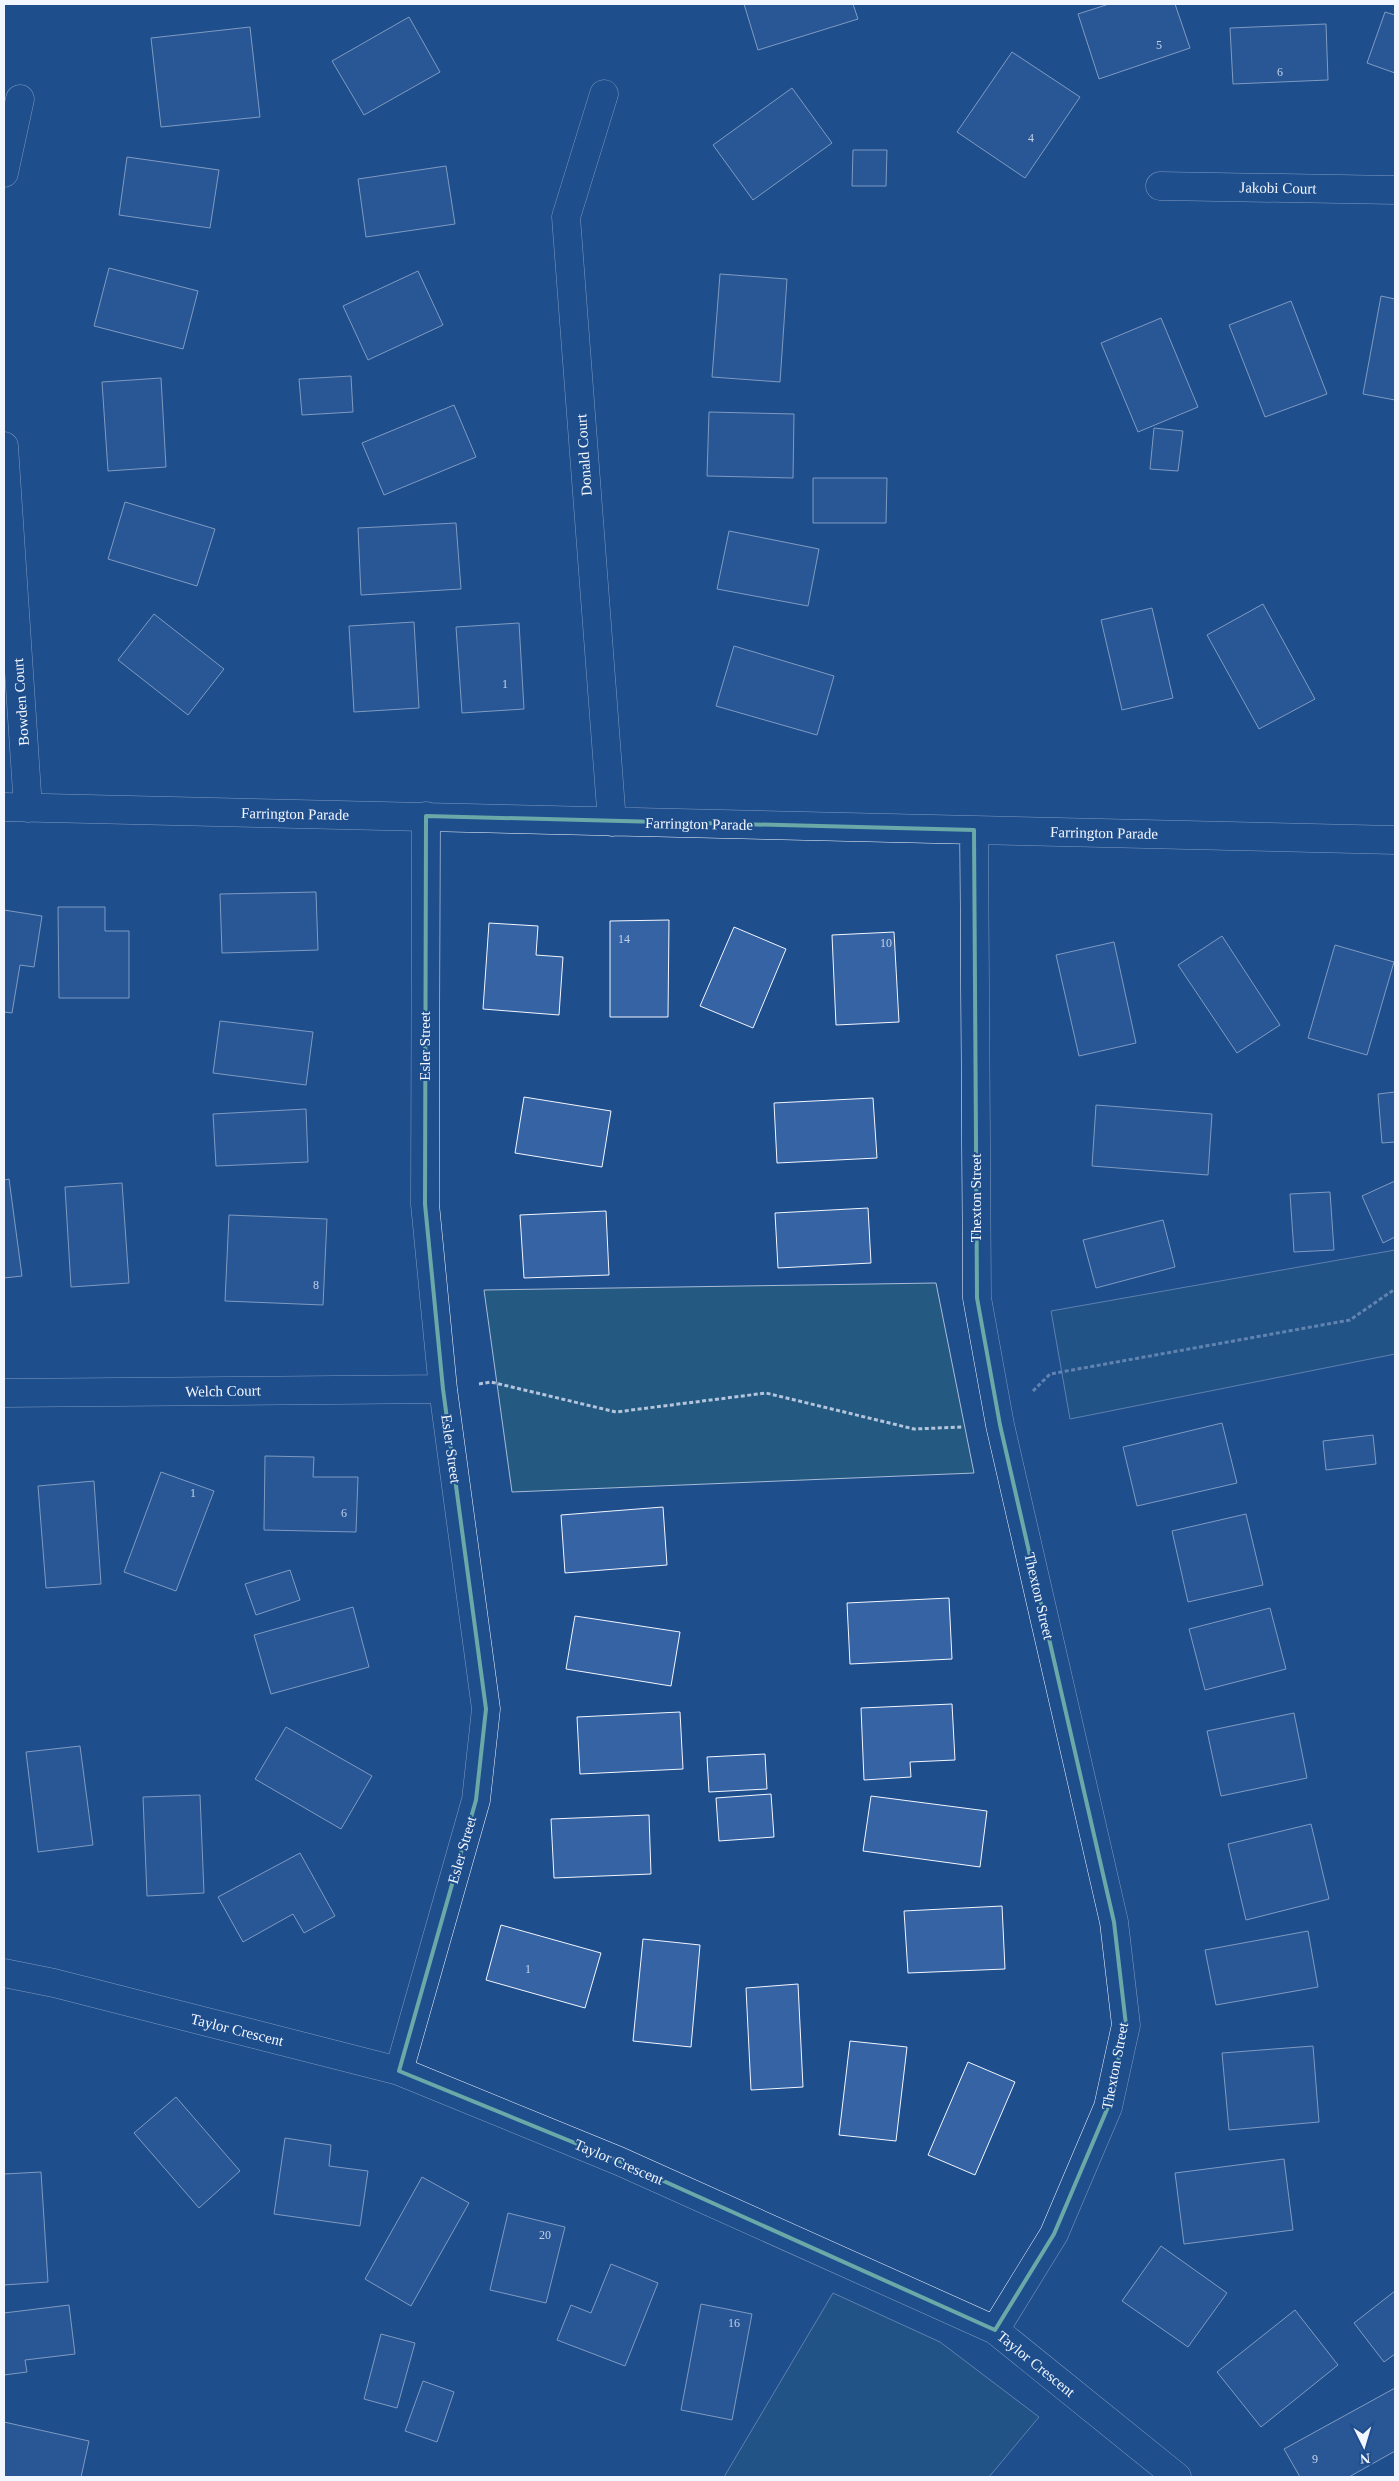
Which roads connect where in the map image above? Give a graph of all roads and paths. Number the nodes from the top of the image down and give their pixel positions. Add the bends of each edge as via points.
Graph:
1 (604, 94) dead end
2 (20, 99) dead end
3 (4, 173) edge
4 (1160, 186) dead end
5 (1395, 190) edge
6 (4, 446) edge
7 (16, 807) edge
8 (426, 816) junction
9 (612, 822) junction
10 (974, 830) junction
11 (1395, 840) edge
12 (1395, 1288) edge
13 (443, 1389) junction
14 (4, 1393) edge
15 (1000, 1425) junction
16 (4, 1973) edge
17 (399, 2071) junction
18 (995, 2330) junction
19 (1177, 2477) edge

1 - 9 street, Donald Court via 566,217
2 - 3 street
4 - 5 street, Jakobi Court
6 - 7 street, Bowden Court
7 - 8 street, Farrington Parade
8 - 9 street, Farrington Parade
8 - 13 street, Esler Street via 425,1204
9 - 10 street, Farrington Parade
10 - 11 street, Farrington Parade
10 - 15 street, Thexton Street via 977,1298
12 - 15 path via 1350,1320 1050,1374
13 - 14 street, Welch Court
13 - 15 path via 491,1382 616,1412 766,1393 914,1429
13 - 17 street, Esler Street via 486,1709 476,1800
15 - 18 street, Thexton Street via 1114,1922 1126,2025 1108,2108 1054,2234
16 - 17 street, Taylor Crescent
17 - 18 street, Taylor Crescent via 620,2161
18 - 19 street, Taylor Crescent

